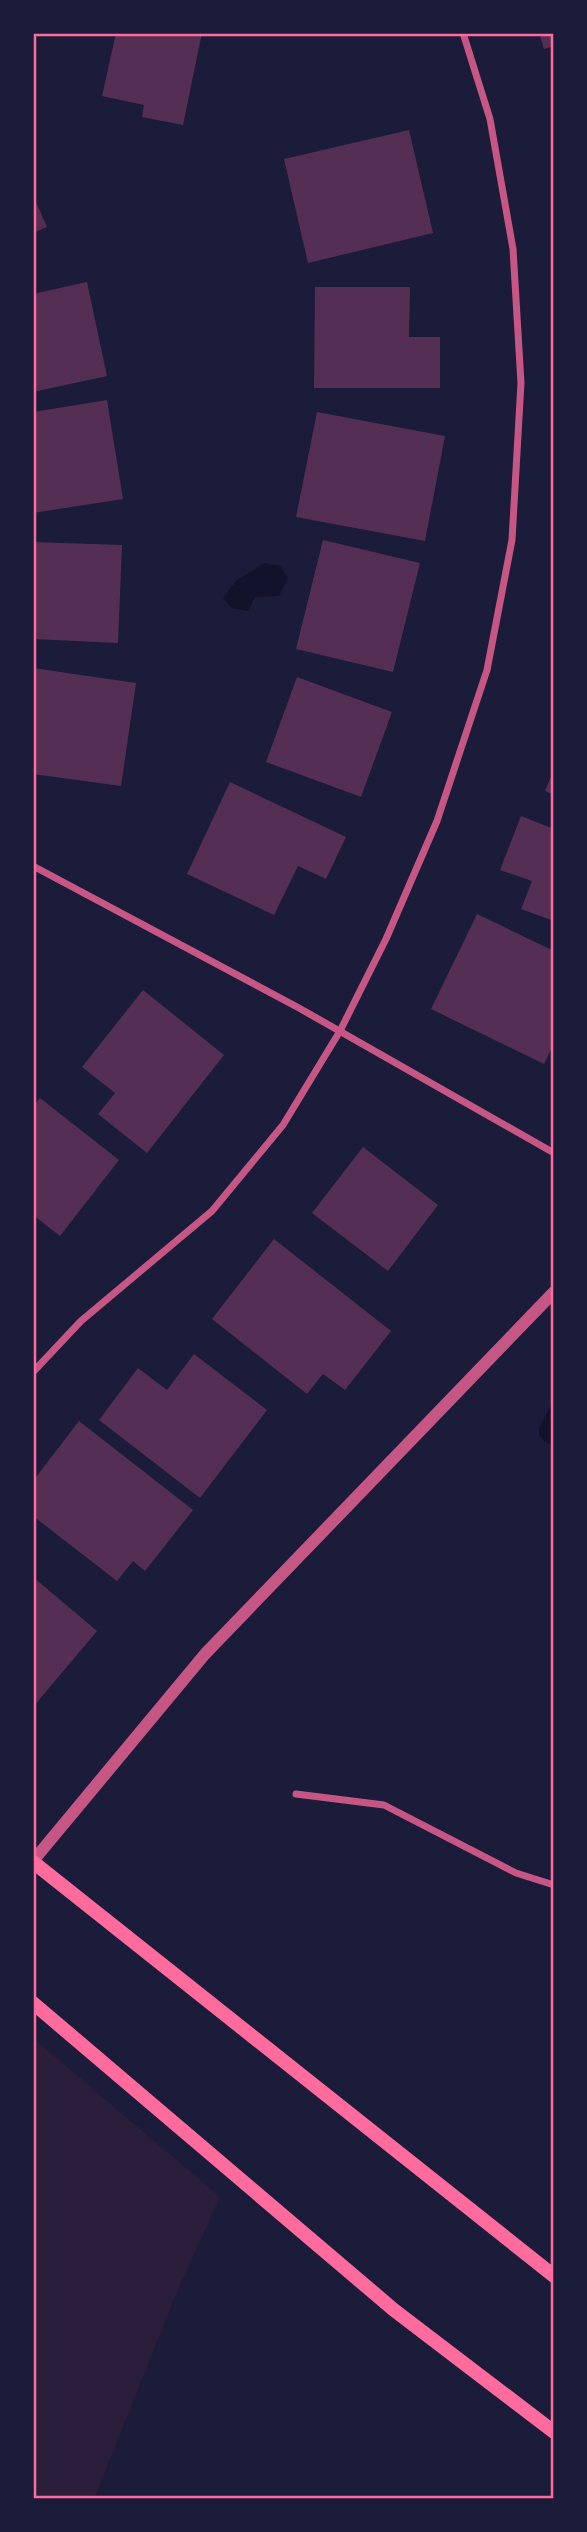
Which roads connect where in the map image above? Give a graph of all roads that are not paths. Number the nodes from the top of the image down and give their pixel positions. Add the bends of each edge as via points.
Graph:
1 (463, 33) edge
2 (33, 866) edge
3 (340, 1031) junction
4 (554, 1153) edge
5 (554, 1292) edge
6 (33, 1372) edge
7 (296, 1794) dead end
8 (33, 1861) edge
9 (554, 1885) edge
10 (33, 2003) edge
11 (554, 2276) edge
12 (554, 2432) edge

1 - 3 street via 490,120 513,249 521,383 512,540 487,670 437,821
2 - 3 street
3 - 4 street
3 - 6 street via 283,1125 212,1211 81,1321
5 - 8 street via 205,1654
7 - 9 street via 384,1805 516,1873
8 - 11 main road
10 - 12 main road via 394,2310

